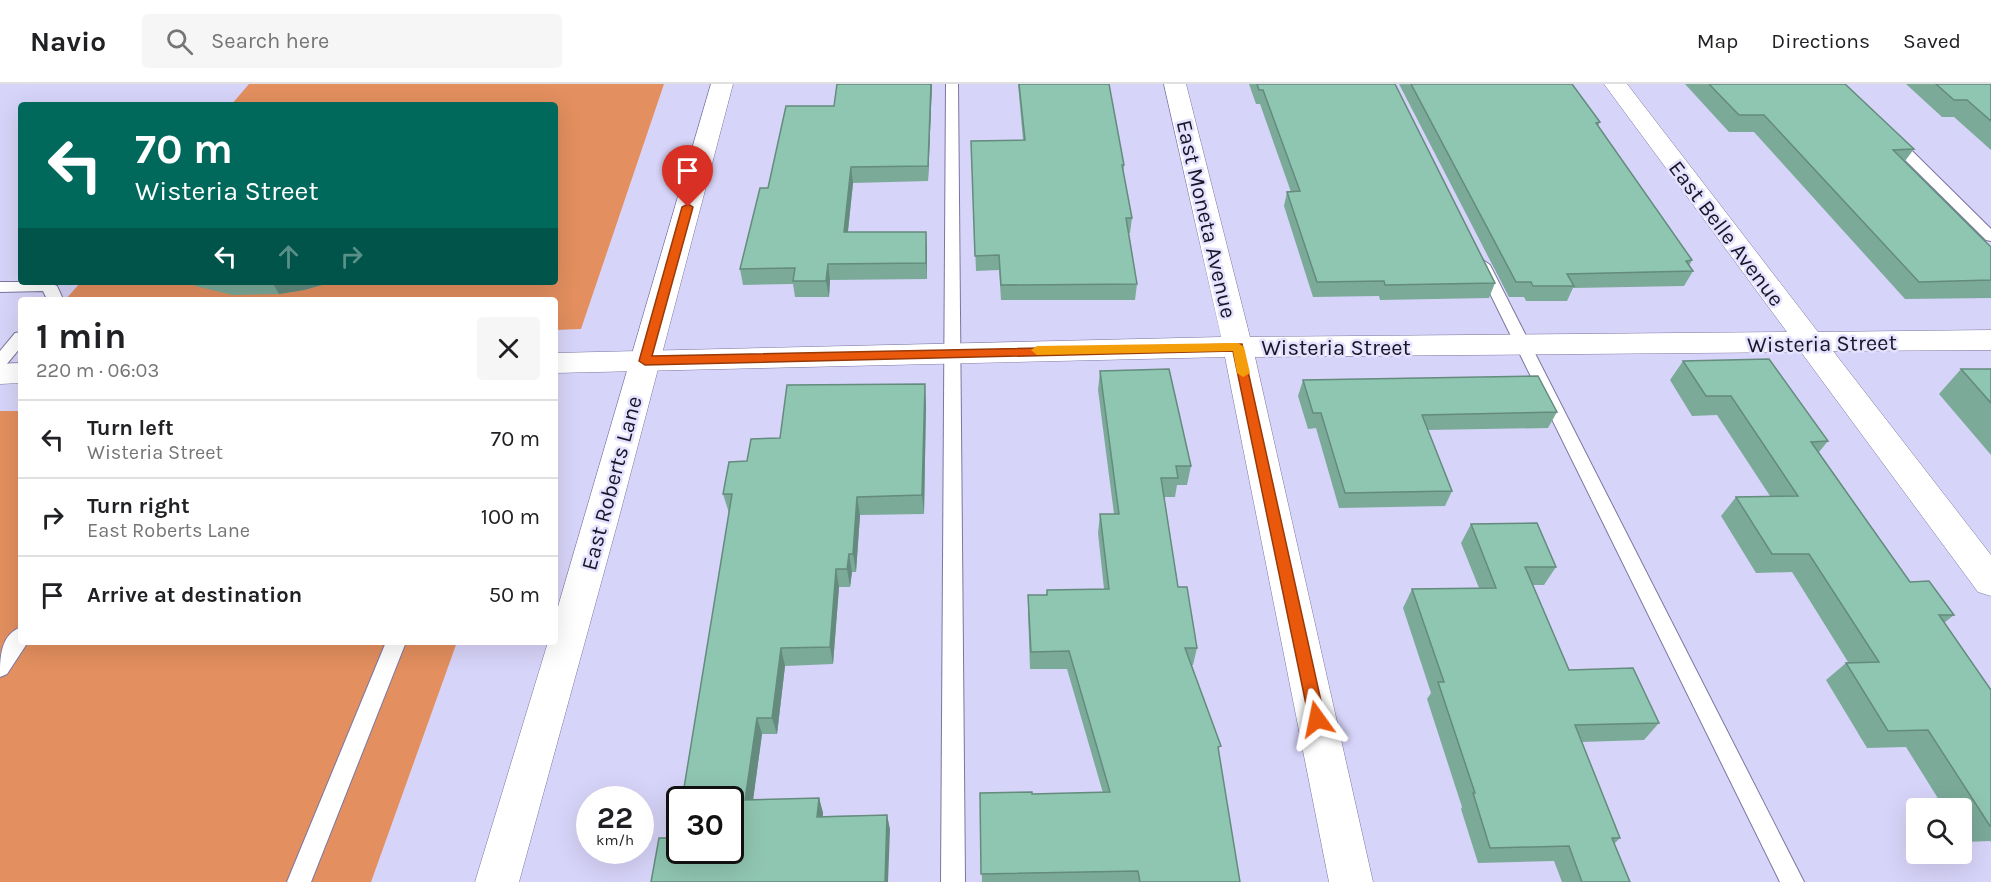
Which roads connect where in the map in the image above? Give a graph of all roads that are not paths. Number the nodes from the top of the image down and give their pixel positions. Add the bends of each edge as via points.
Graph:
1 (722, 84) edge
2 (952, 84) edge
3 (1175, 84) edge
4 (1616, 84) edge
5 (1885, 132) edge
6 (1991, 237) edge
7 (1476, 251) edge
8 (63, 285) edge
9 (0, 287) edge
10 (50, 294) edge
11 (18, 340) edge
12 (1991, 340) edge
13 (1811, 344) junction
14 (1523, 345) junction
15 (1238, 347) junction
16 (954, 352) junction
17 (0, 361) edge
18 (645, 361) junction
19 (558, 363) edge
20 (18, 373) edge
21 (0, 374) edge
22 (1991, 582) edge
23 (563, 630) edge
24 (18, 641) edge
25 (395, 645) edge
26 (0, 668) edge
27 (299, 882) edge
28 (498, 882) edge
29 (953, 882) edge
30 (1351, 882) edge
31 (1792, 882) edge

1 - 18 street, East Roberts Lane
2 - 16 lane
3 - 15 street, East Moneta Avenue
4 - 13 street, East Belle Avenue
5 - 6 lane
7 - 14 lane
8 - 10 lane
9 - 10 lane
11 - 17 lane
12 - 13 street, Wisteria Street
13 - 14 street, Wisteria Street
13 - 22 street, East Belle Avenue
14 - 15 street, Wisteria Street
14 - 31 lane
15 - 16 street, Wisteria Street
15 - 30 street, East Moneta Avenue
16 - 18 street, Wisteria Street
16 - 29 lane
18 - 19 street, Wisteria Street
18 - 23 street, East Roberts Lane
20 - 21 street
23 - 28 street, East Roberts Lane
24 - 26 lane
25 - 27 lane

